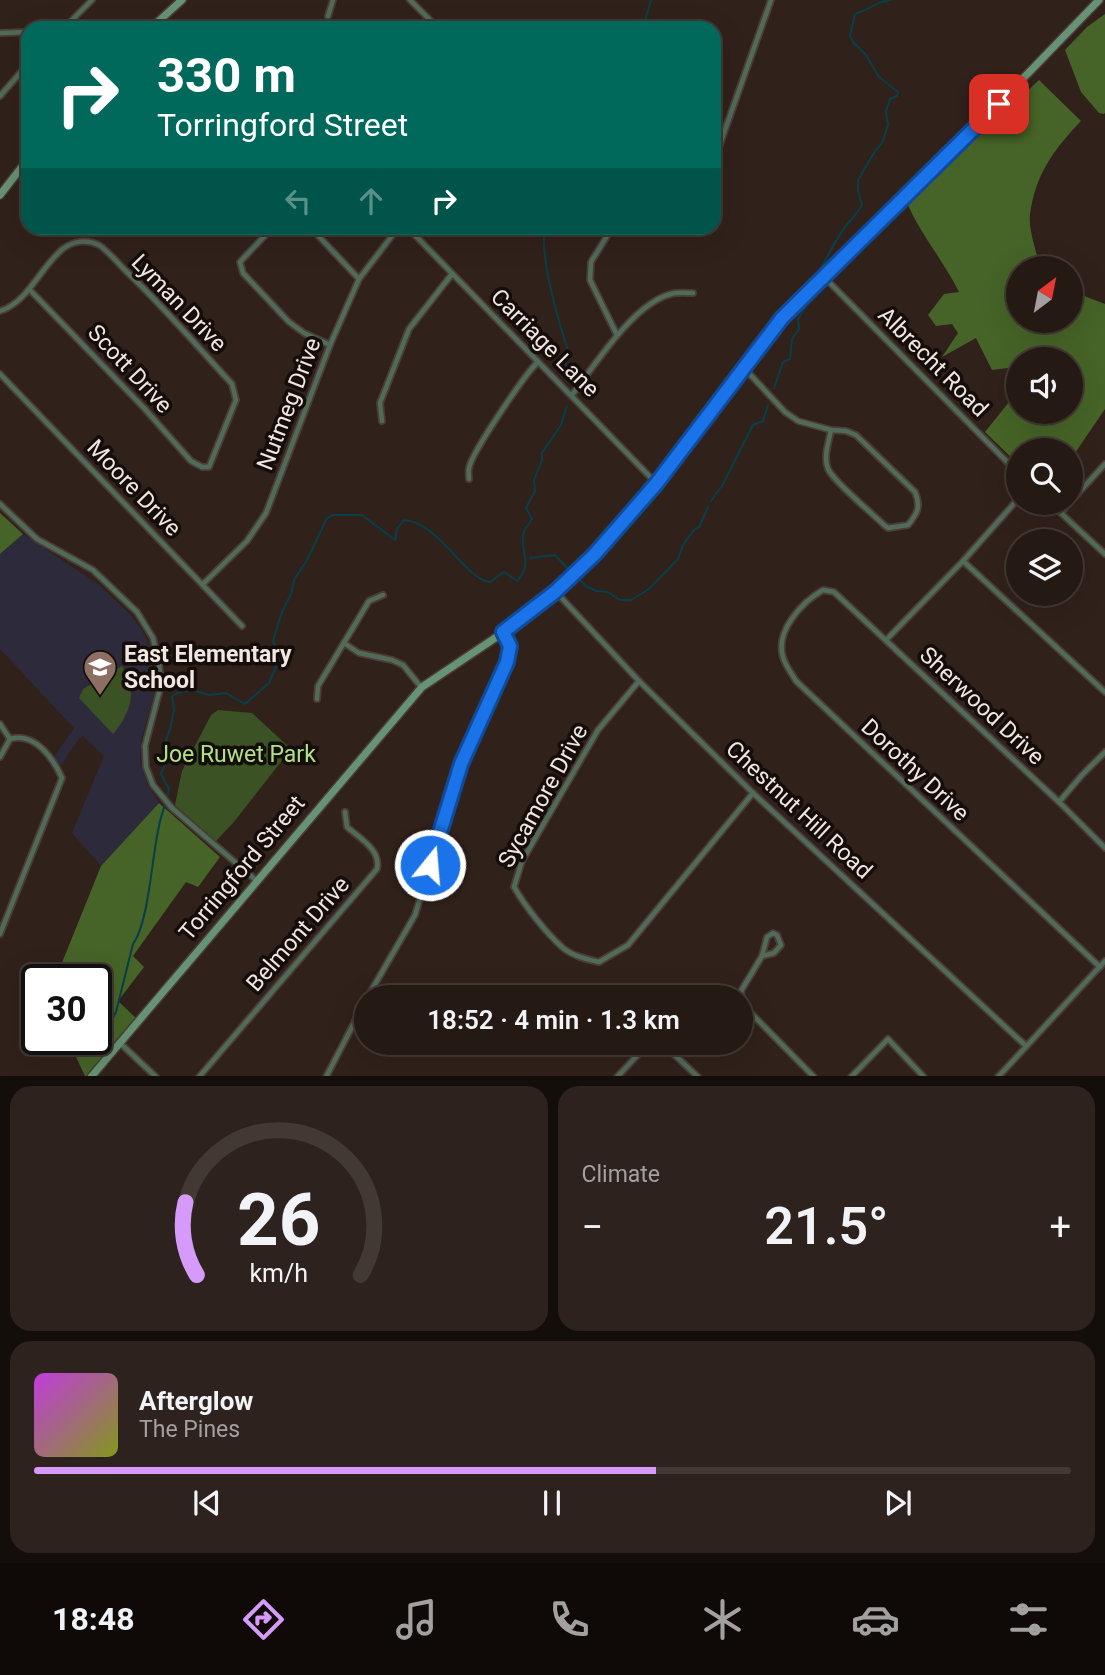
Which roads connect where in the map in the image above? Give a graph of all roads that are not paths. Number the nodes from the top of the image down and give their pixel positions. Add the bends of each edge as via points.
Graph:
1 (92, 0) edge
2 (182, 0) edge
3 (333, 0) edge
4 (410, 0) edge
5 (771, 0) edge
6 (1099, 0) edge
7 (328, 16) dead end
8 (71, 21) edge
9 (159, 21) edge
10 (431, 21) edge
11 (21, 32) edge
12 (0, 33) edge
13 (21, 72) edge
14 (0, 96) edge
15 (721, 141) edge
16 (21, 168) edge
17 (0, 195) edge
18 (265, 235) edge
19 (318, 235) edge
20 (393, 235) edge
21 (415, 235) edge
22 (608, 235) edge
23 (452, 274) junction
24 (359, 279) junction
25 (819, 280) junction
26 (29, 289) junction
27 (693, 293) dead end
28 (0, 311) edge
29 (617, 335) junction
30 (330, 345) junction
31 (538, 362) junction
32 (745, 369) junction
33 (0, 374) edge
34 (572, 395) junction
35 (382, 421) dead end
36 (831, 430) junction
37 (1006, 461) edge
38 (1105, 464) edge
39 (209, 467) joint
40 (469, 478) dead end
41 (656, 484) junction
42 (1083, 488) edge
43 (0, 504) edge
44 (1006, 513) edge
45 (1062, 515) edge
46 (1105, 554) edge
47 (963, 561) junction
48 (203, 584) junction
49 (555, 592) junction
50 (834, 592) joint
51 (383, 595) dead end
52 (242, 626) dead end
53 (503, 632) junction
54 (886, 639) junction
55 (344, 643) junction
56 (639, 681) junction
57 (422, 687) junction
58 (1105, 692) edge
59 (317, 699) dead end
60 (0, 724) edge
61 (10, 739) junction
62 (1105, 752) edge
63 (0, 757) edge
64 (753, 793) junction
65 (1059, 802) junction
66 (345, 812) dead end
67 (1105, 848) edge
68 (257, 881) junction
69 (0, 934) edge
70 (762, 956) junction
71 (1105, 961) edge
72 (1100, 967) junction
73 (374, 985) edge
74 (354, 1022) edge
75 (120, 1043) junction
76 (1026, 1046) junction
77 (637, 1055) edge
78 (676, 1055) edge
79 (91, 1076) edge
80 (156, 1076) edge
81 (200, 1076) edge
82 (326, 1076) edge
83 (617, 1076) edge
84 (698, 1076) edge
85 (814, 1076) edge
86 (851, 1076) edge
87 (924, 1076) edge
88 (998, 1076) edge

1 - 8 street
2 - 9 main road
3 - 7 street
4 - 10 street
5 - 15 street
6 - 25 main road, Torringford Street
11 - 12 street
13 - 14 street
16 - 17 main road
18 - 30 street via 240,262 243,273 289,322
19 - 24 street
20 - 24 street, Nutmeg Drive
21 - 23 street, Carriage Lane
22 - 29 street via 591,262 590,280
23 - 31 street, Carriage Lane
23 - 35 street via 409,329 380,403
24 - 30 street, Nutmeg Drive
25 - 32 main road, Torringford Street via 782,318
25 - 37 street, Albrecht Road
26 - 28 street, Lyman Drive
26 - 39 street, Scott Drive via 191,461
26 - 39 street, Lyman Drive via 61,250 81,241 99,245 138,282 236,392
27 - 29 street via 670,294 653,303
29 - 34 street
30 - 48 street, Nutmeg Drive via 266,513 247,541
31 - 34 street, Carriage Lane
31 - 40 street via 482,443 469,466
32 - 36 street via 785,412 798,421
32 - 41 main road, Torringford Street
33 - 48 street, Moore Drive
34 - 41 street, Carriage Lane
36 - 36 street via 856,435 915,492 920,502 908,525 888,528 835,478 828,469 826,453
38 - 42 street
41 - 49 main road, Torringford Street
43 - 68 street via 37,539 93,570 137,612 153,638 161,685 145,746 153,785 172,808
44 - 47 street
45 - 46 street
47 - 54 street
47 - 58 street
48 - 52 street, Moore Drive
49 - 53 main road, Torringford Street
49 - 56 street, Chestnut Hill Road
50 - 54 street, Sherwood Drive
50 - 72 street, Dorothy Drive via 815,594 787,625 782,656 796,681
51 - 55 street via 369,601
53 - 57 main road, Torringford Street
53 - 73 street via 510,646 507,662 461,764 415,915
54 - 65 street, Sherwood Drive
55 - 57 street via 359,653 404,665
55 - 59 street via 318,686
56 - 64 street, Chestnut Hill Road
56 - 64 street, Sycamore Drive via 598,730 517,873 514,887 521,899 564,948 599,962 628,945
57 - 68 main road, Torringford Street
60 - 61 street
61 - 63 street
61 - 69 street via 29,739 40,747 62,778
62 - 65 street
64 - 76 street, Chestnut Hill Road
65 - 67 street, Sherwood Drive
66 - 81 street, Belmont Drive via 347,827 375,852 377,869
68 - 75 main road, Torringford Street
70 - 70 street via 778,949 777,935 766,937
70 - 85 street via 741,991 743,1005
71 - 72 street
72 - 76 street
74 - 82 street
75 - 79 main road, Torringford Street
75 - 80 street
76 - 88 street
77 - 83 street
78 - 84 street
86 - 87 street via 888,1039

